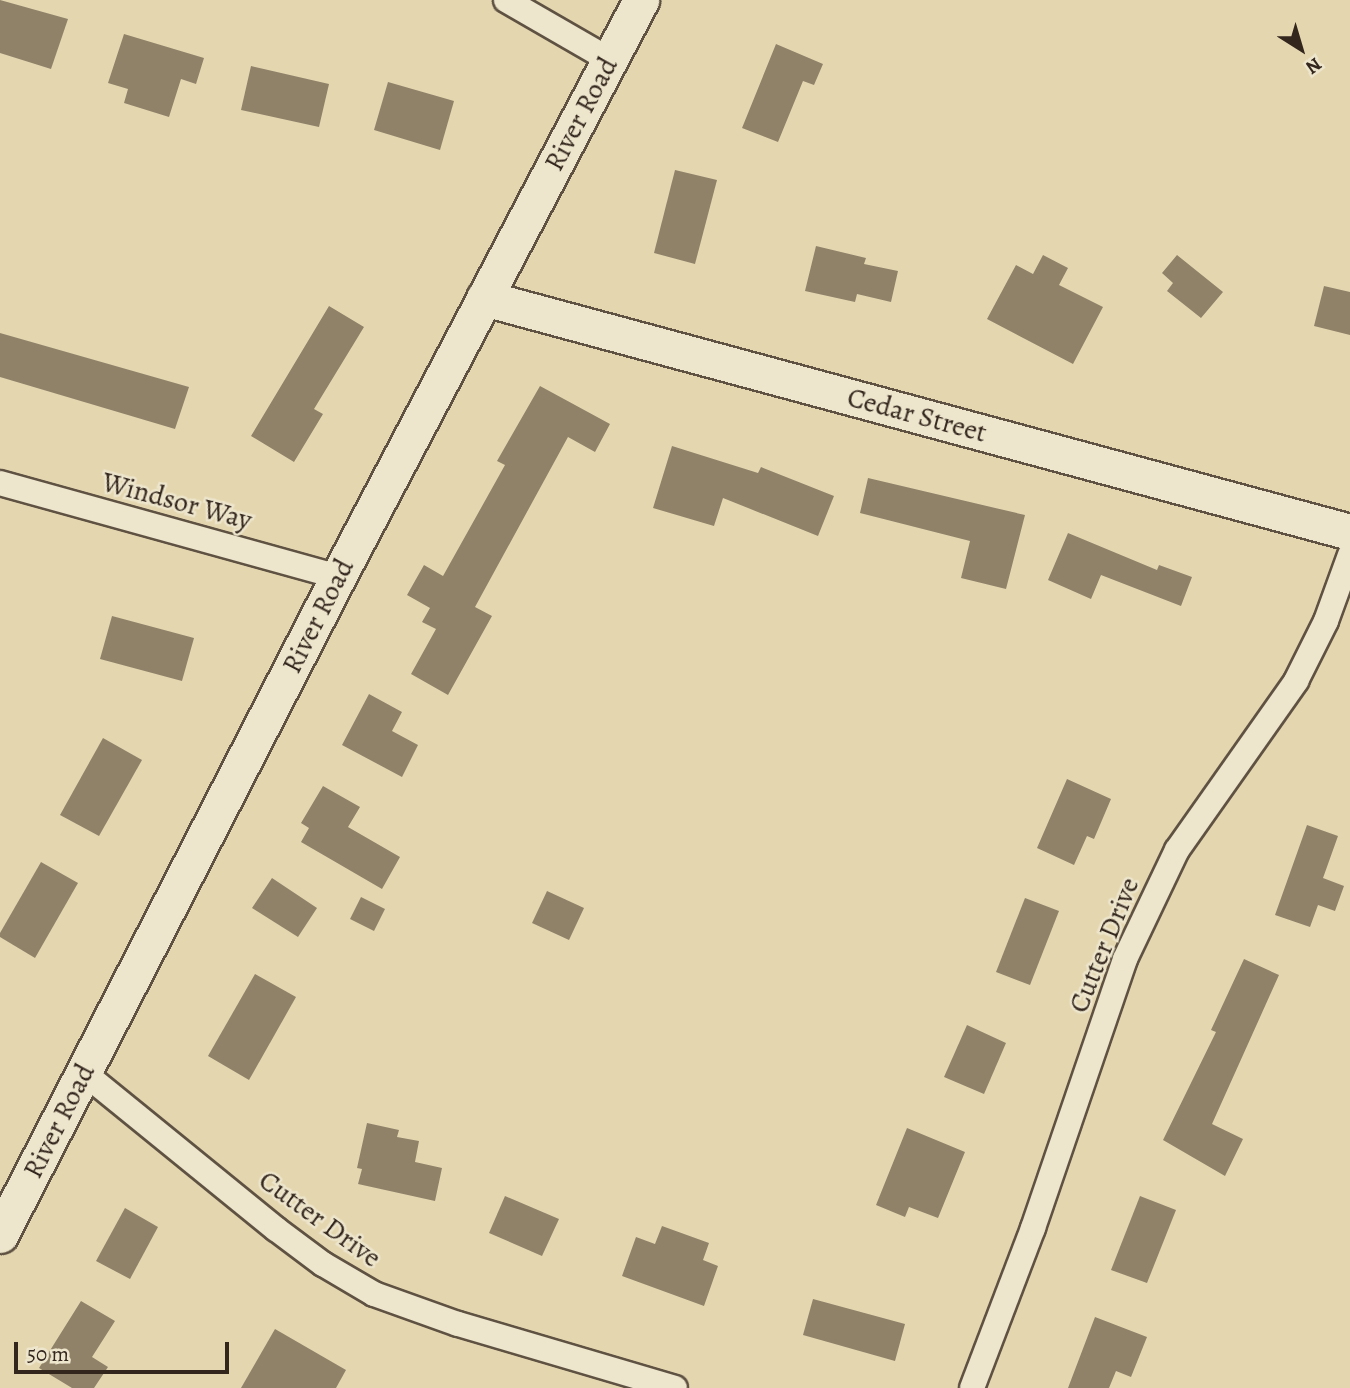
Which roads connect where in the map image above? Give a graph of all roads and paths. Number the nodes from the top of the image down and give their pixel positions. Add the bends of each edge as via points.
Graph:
1 (506, 0) edge
2 (641, 0) edge
3 (610, 60) junction
4 (484, 298) junction
5 (0, 483) edge
6 (1350, 532) edge
7 (1350, 555) edge
8 (338, 577) junction
9 (84, 1073) junction
10 (0, 1235) edge
11 (675, 1388) edge
12 (972, 1388) edge

1 - 3 street
2 - 3 street, River Road
3 - 4 street, River Road
4 - 6 street, Cedar Street
4 - 8 street, River Road
5 - 8 street, Windsor Way
7 - 12 street, Cutter Drive via 1326,621 1296,681 1177,850 1125,959 1033,1228
8 - 9 street, River Road
9 - 10 street, River Road
9 - 11 street, Cutter Drive via 276,1229 374,1294 458,1324

